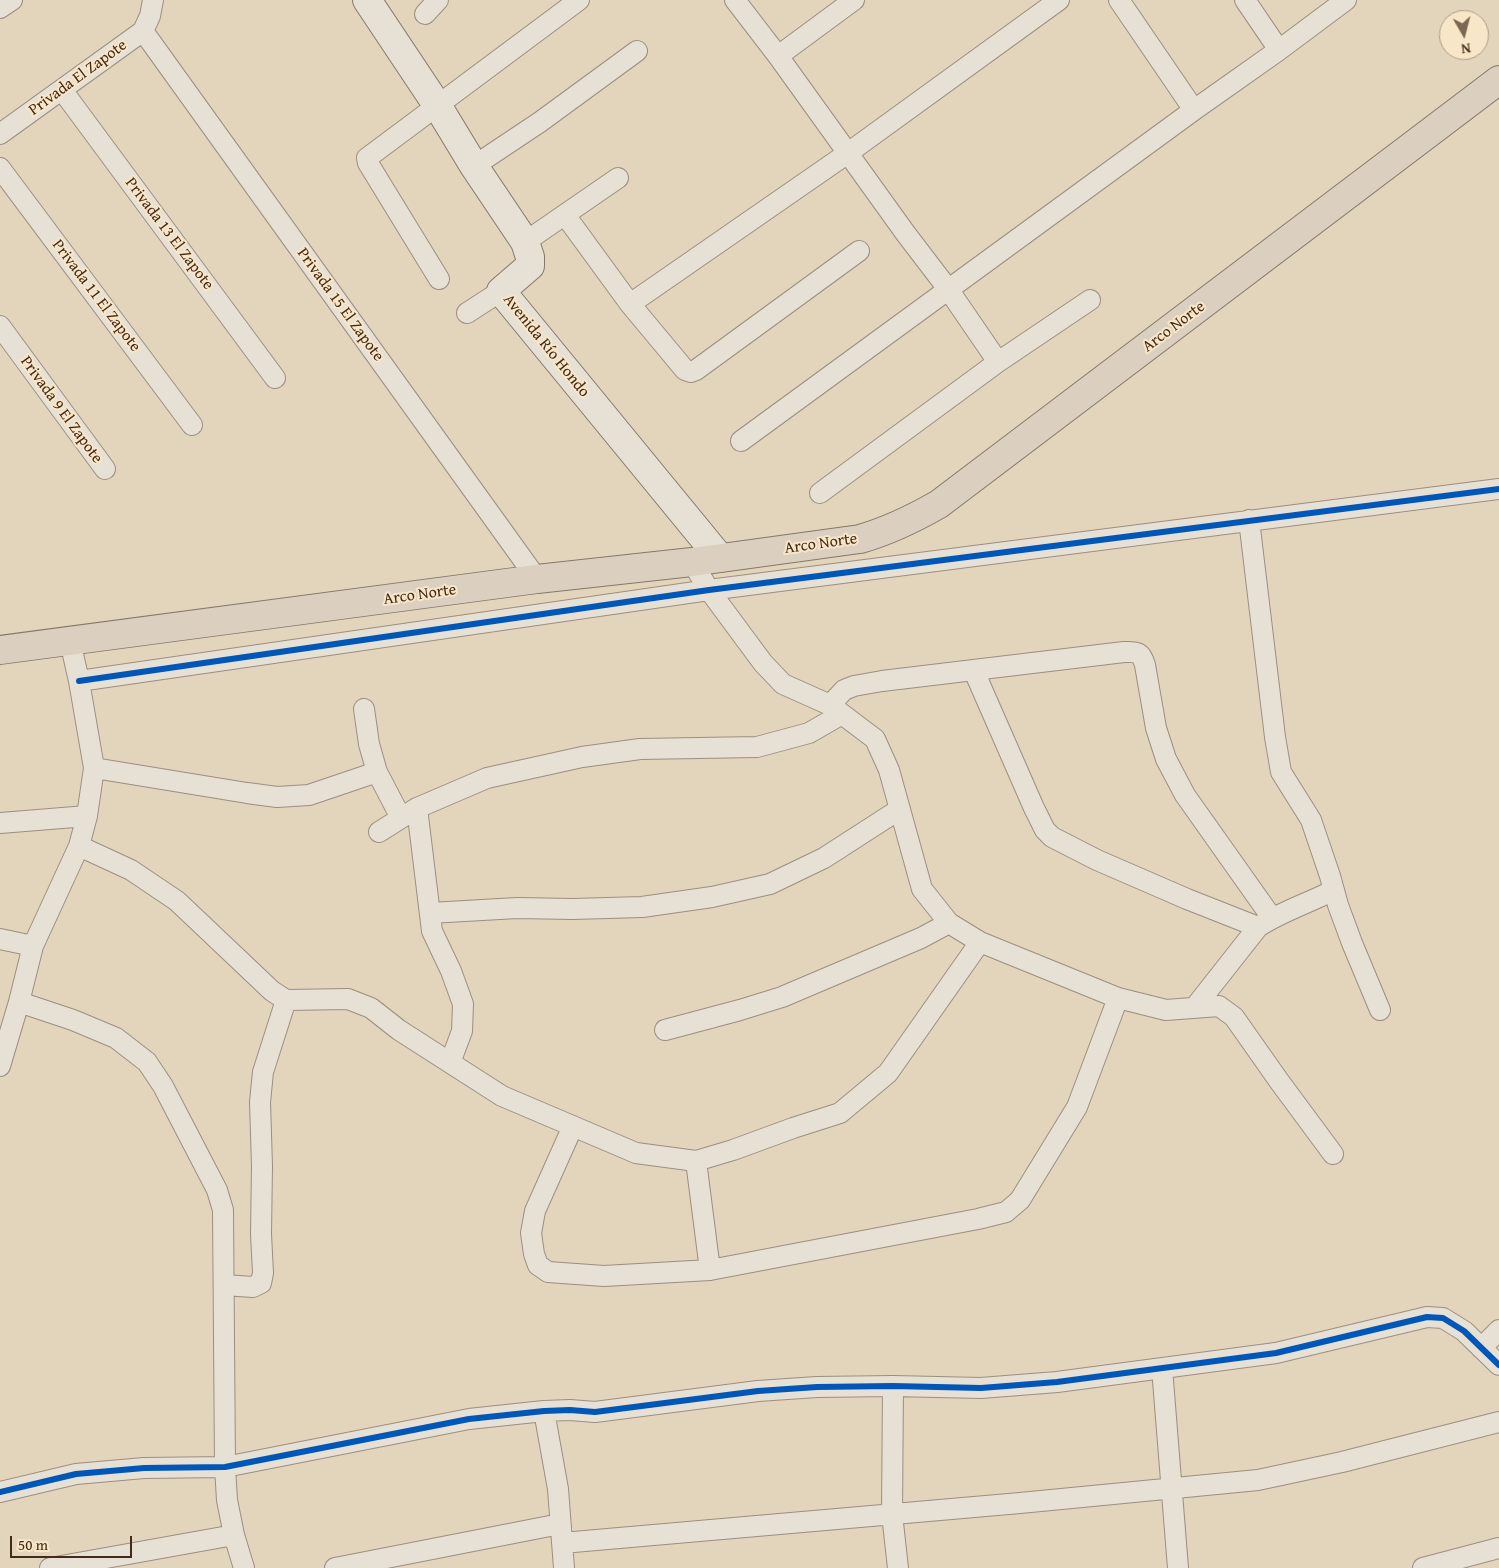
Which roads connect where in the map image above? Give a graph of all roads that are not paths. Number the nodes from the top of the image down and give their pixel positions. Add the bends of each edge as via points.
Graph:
1 (12, 0) edge
2 (367, 0) edge
3 (579, 0) edge
4 (734, 0) edge
5 (854, 0) edge
6 (1059, 0) edge
7 (1119, 0) edge
8 (1245, 0) edge
9 (1346, 0) edge
10 (0, 8) edge
11 (148, 16) edge
12 (1279, 50) junction
13 (637, 51) dead end
14 (778, 56) junction
15 (1499, 80) edge
16 (62, 90) junction
17 (437, 105) junction
18 (1194, 110) junction
19 (0, 134) edge
20 (848, 153) junction
21 (474, 166) junction
22 (0, 168) edge
23 (618, 178) dead end
24 (565, 215) junction
25 (525, 242) junction
26 (859, 251) dead end
27 (439, 279) dead end
28 (948, 289) junction
29 (501, 291) junction
30 (1090, 300) dead end
31 (630, 304) junction
32 (467, 313) dead end
33 (0, 326) edge
34 (998, 362) junction
35 (275, 378) dead end
36 (192, 425) dead end
37 (741, 441) dead end
38 (105, 470) dead end
39 (1499, 489) edge
40 (820, 493) dead end
41 (1249, 520) junction
42 (720, 558) junction
43 (692, 562) junction
44 (537, 579) junction
45 (709, 590) junction
46 (70, 642) junction
47 (0, 650) edge
48 (974, 671) junction
49 (79, 680) junction
50 (364, 709) dead end
51 (836, 709) junction
52 (94, 768) junction
53 (377, 772) junction
54 (900, 808) junction
55 (409, 813) junction
56 (87, 816) junction
57 (0, 823) edge
58 (379, 832) dead end
59 (79, 846) junction
60 (1334, 890) junction
61 (430, 913) junction
62 (949, 923) junction
63 (1265, 923) junction
64 (0, 939) edge
65 (980, 942) junction
66 (33, 946) junction
67 (1118, 998) junction
68 (286, 1000) junction
69 (20, 1002) junction
70 (1195, 1007) junction
71 (1380, 1010) dead end
72 (665, 1030) dead end
73 (1, 1058) edge
74 (450, 1063) junction
75 (573, 1126) junction
76 (1333, 1154) dead end
77 (696, 1161) junction
78 (710, 1270) junction
79 (224, 1285) junction
80 (1499, 1330) edge
81 (1481, 1348) junction
82 (1499, 1365) edge
83 (1162, 1368) junction
84 (893, 1386) junction
85 (544, 1411) junction
86 (1499, 1422) edge
87 (225, 1467) junction
88 (1171, 1488) junction
89 (0, 1492) edge
90 (892, 1514) junction
91 (561, 1534) junction
92 (234, 1535) junction
93 (1499, 1548) edge
94 (50, 1568) edge
95 (244, 1568) edge
96 (335, 1568) edge
97 (564, 1568) edge
98 (898, 1568) edge
99 (1178, 1568) edge
100 (1423, 1568) edge

1 - 10 street
2 - 17 main road, Avenida Río Hondo
3 - 17 street
4 - 14 street
5 - 14 street
6 - 20 street
7 - 18 street
8 - 12 street
9 - 12 street
11 - 16 street, Privada El Zapote
11 - 44 street, Privada 15 El Zapote
12 - 18 street
13 - 21 street
14 - 20 street
15 - 42 main road, Arco Norte via 939,504 907,522 860,539
16 - 19 street, Privada El Zapote
16 - 35 street, Privada 13 El Zapote
17 - 21 main road, Avenida Río Hondo
17 - 27 street via 367,158
18 - 28 street
20 - 28 street
20 - 31 street
21 - 25 main road, Avenida Río Hondo
22 - 36 street, Privada 11 El Zapote
23 - 24 street
24 - 25 street
24 - 31 street
25 - 29 main road, Avenida Río Hondo via 530,266
26 - 31 street via 691,372 685,370
28 - 34 street
28 - 37 street
29 - 32 street
29 - 42 main road, Avenida Río Hondo
30 - 34 street
33 - 38 street, Privada 9 El Zapote
34 - 40 street
39 - 41 street
41 - 45 street
41 - 60 street via 1281,772 1311,820
42 - 43 main road, Arco Norte
43 - 44 main road, Arco Norte
43 - 45 street
44 - 46 main road, Arco Norte
45 - 49 street
45 - 51 street via 763,663 783,684
46 - 47 main road, Arco Norte
46 - 49 street
48 - 51 street via 854,686 844,690
48 - 63 street via 1034,808 1052,837 1187,899
48 - 63 street via 1124,652 1137,652 1143,656 1156,728 1166,759 1185,796
49 - 52 street
50 - 53 street via 368,744
51 - 54 street via 875,739 889,770
51 - 55 street via 808,733 758,747 640,749 582,757 487,778
52 - 53 street via 277,797 309,795
52 - 56 street
53 - 55 street
54 - 61 street via 824,858 770,884 722,895 642,907 517,908
54 - 62 street via 922,889
55 - 58 street
55 - 61 street
56 - 57 street
56 - 59 street
59 - 66 street
59 - 68 street via 131,870 177,901 272,991
60 - 63 street
60 - 71 street
61 - 74 street via 432,931 463,1004 462,1031
62 - 65 street
62 - 72 street via 782,997
63 - 70 street
64 - 66 street
65 - 67 street
65 - 77 street via 888,1073 840,1113
66 - 69 street
67 - 70 street via 1166,1010
67 - 78 street via 1077,1107 1020,1200 1006,1212
68 - 74 street via 348,999 371,1008
68 - 79 street via 264,1072 260,1102 261,1283 253,1287
69 - 73 street
69 - 79 street via 116,1038 147,1062 218,1190 222,1210
70 - 76 street via 1219,1006 1234,1016
74 - 75 street via 502,1096
75 - 77 street via 636,1153
75 - 78 street via 535,1211 531,1233 538,1265 548,1272 604,1276
77 - 78 street
79 - 87 street
80 - 81 street
81 - 82 street
81 - 83 street via 1443,1318 1427,1317 1276,1354
83 - 84 street via 981,1388
83 - 88 street
84 - 85 street via 758,1391 595,1412
84 - 90 street
85 - 87 street via 469,1419
85 - 91 street via 558,1489
86 - 88 street via 1258,1480
87 - 89 street via 144,1468 76,1474
87 - 92 street
88 - 90 street
88 - 99 street
90 - 91 street
90 - 98 street
91 - 96 street
91 - 97 street
92 - 94 street
92 - 95 street
93 - 100 street

